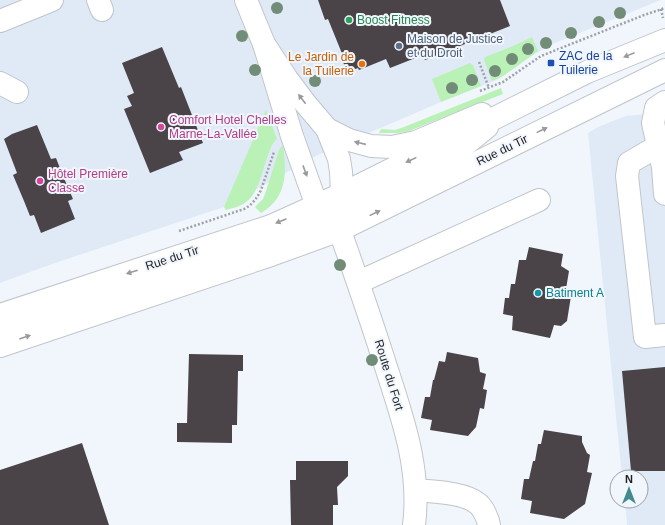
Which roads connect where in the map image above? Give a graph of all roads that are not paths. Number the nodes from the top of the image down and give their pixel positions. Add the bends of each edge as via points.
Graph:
1 (52, 0) edge
2 (246, 0) edge
3 (0, 21) edge
4 (665, 40) edge
5 (264, 44) junction
6 (665, 70) edge
7 (569, 81) junction
8 (665, 102) edge
9 (327, 129) junction
10 (658, 146) junction
11 (665, 194) edge
12 (539, 200) dead end
13 (333, 211) junction
14 (359, 282) junction
15 (98, 283) junction
16 (0, 315) edge
17 (0, 328) edge
18 (665, 335) edge
19 (0, 346) edge
20 (416, 490) junction
21 (414, 525) edge
22 (489, 525) edge

1 - 3 main road
2 - 5 main road
4 -> 7 main road, Rue du Tir
9 -> 5 main road via 287,79
5 -> 13 main road, Route du Fort via 292,136
13 -> 6 main road, Rue du Tir
7 -> 9 main road, Rue du Tir via 416,142 392,147 371,146 349,140
7 -> 13 main road, Rue du Tir via 500,116
8 - 10 main road via 656,108 653,123
9 - 13 main road via 339,159 341,172
10 - 11 main road
10 - 18 main road via 629,163 627,176 645,337
12 - 14 main road
13 - 14 main road, Route du Fort
13 -> 15 main road, Rue du Tir via 271,226
19 -> 13 main road, Rue du Tir via 271,255
14 - 20 main road, Route du Fort via 399,406 410,447
15 - 16 main road, Rue du Tir
15 - 17 main road via 40,315
20 - 21 main road, Route du Fort
20 - 22 main road via 460,495 478,504

